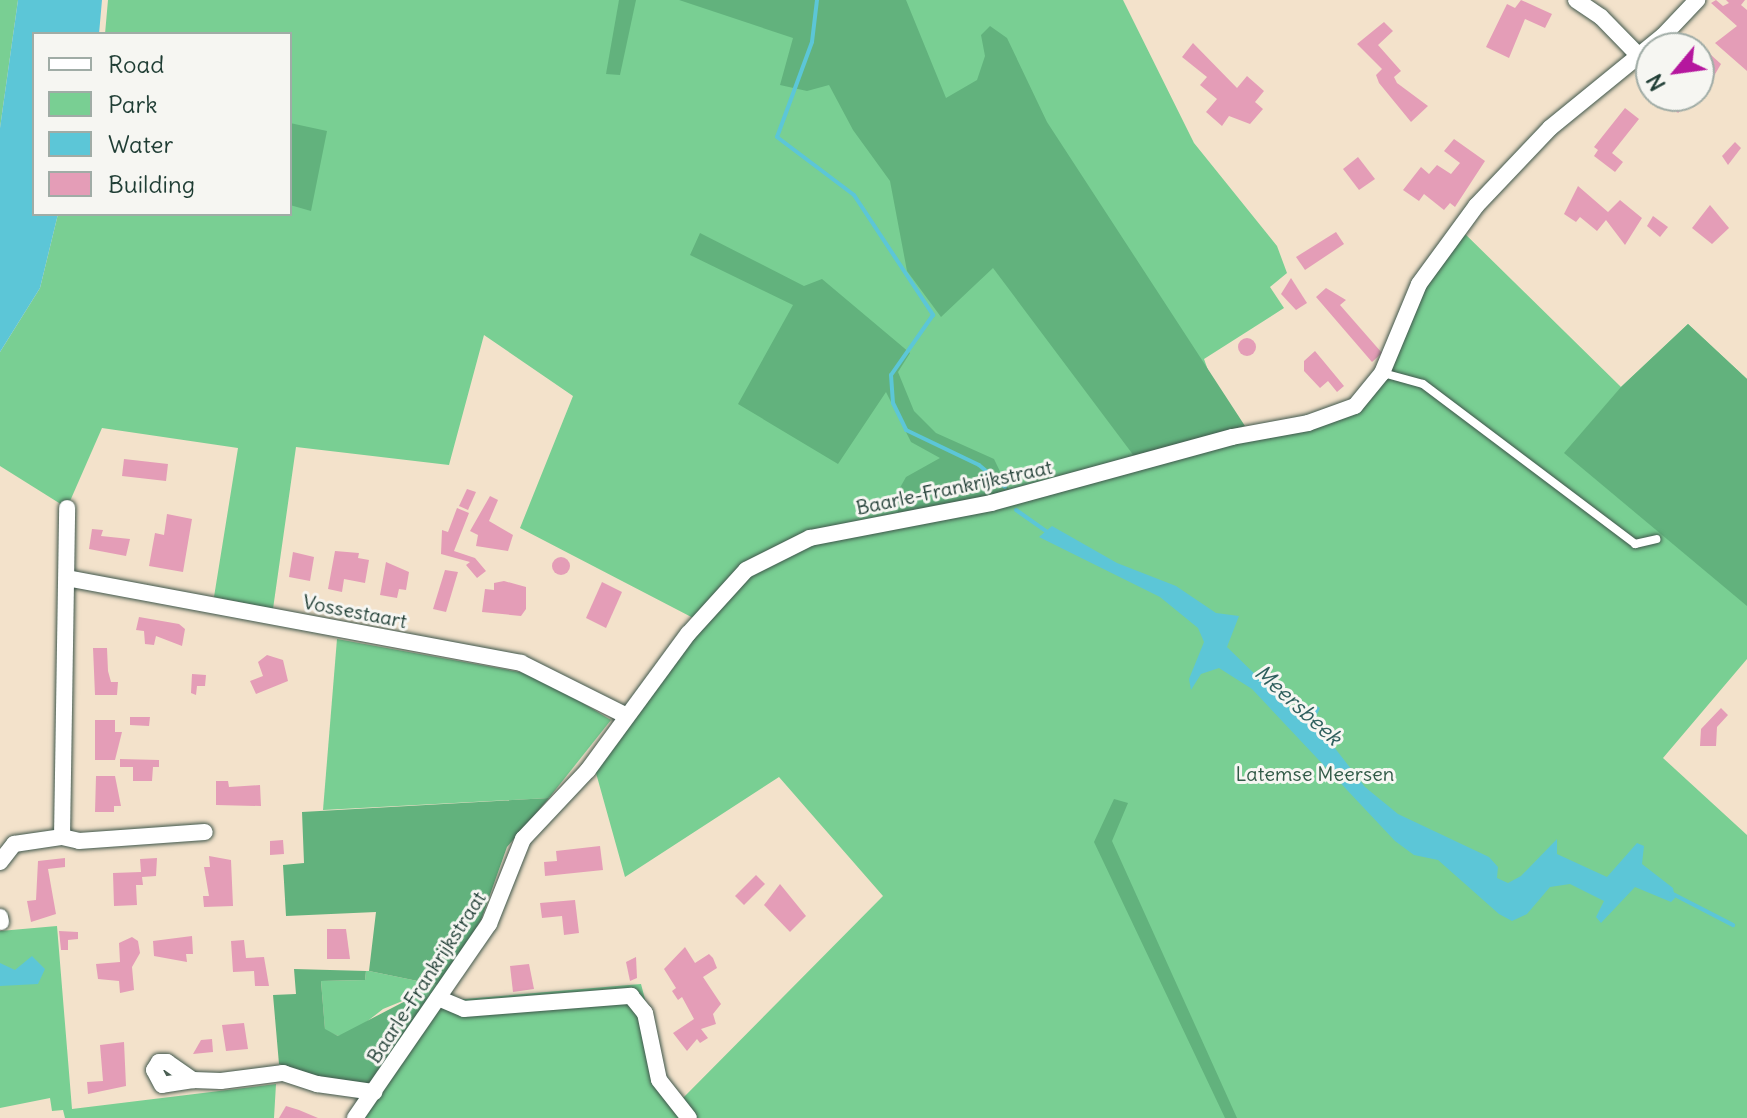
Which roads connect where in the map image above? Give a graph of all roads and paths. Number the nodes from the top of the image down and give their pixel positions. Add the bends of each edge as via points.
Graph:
1 (1576, 0) edge
2 (1697, 0) edge
3 (1664, 32) edge
4 (1635, 52) edge
5 (1635, 59) edge
6 (1382, 373) junction
7 (67, 508) dead end
8 (1656, 539) dead end
9 (67, 578) junction
10 (625, 715) junction
11 (205, 832) dead end
12 (62, 837) junction
13 (0, 862) edge
14 (438, 998) junction
15 (193, 1080) dead end
16 (374, 1092) junction
17 (355, 1118) edge
18 (689, 1118) edge

1 - 4 street
2 - 3 street, Baarle-Frankrijkstraat
5 - 6 street, Baarle-Frankrijkstraat via 1550,128 1476,206 1419,284
6 - 8 lane via 1423,384 1635,544
6 - 10 street, Baarle-Frankrijkstraat via 1355,406 1329,417 1232,437 991,503 828,534 776,551 716,599
7 - 9 street
9 - 10 street, Vossestaart via 521,663
9 - 12 street
10 - 14 street, Baarle-Frankrijkstraat via 588,770 523,839 489,924
11 - 12 street via 79,841
12 - 13 street via 14,844
14 - 16 street, Baarle-Frankrijkstraat
14 - 18 street via 464,1009 631,996 645,1013 659,1080
15 - 16 street via 283,1073
16 - 17 street, Baarle-Frankrijkstraat

